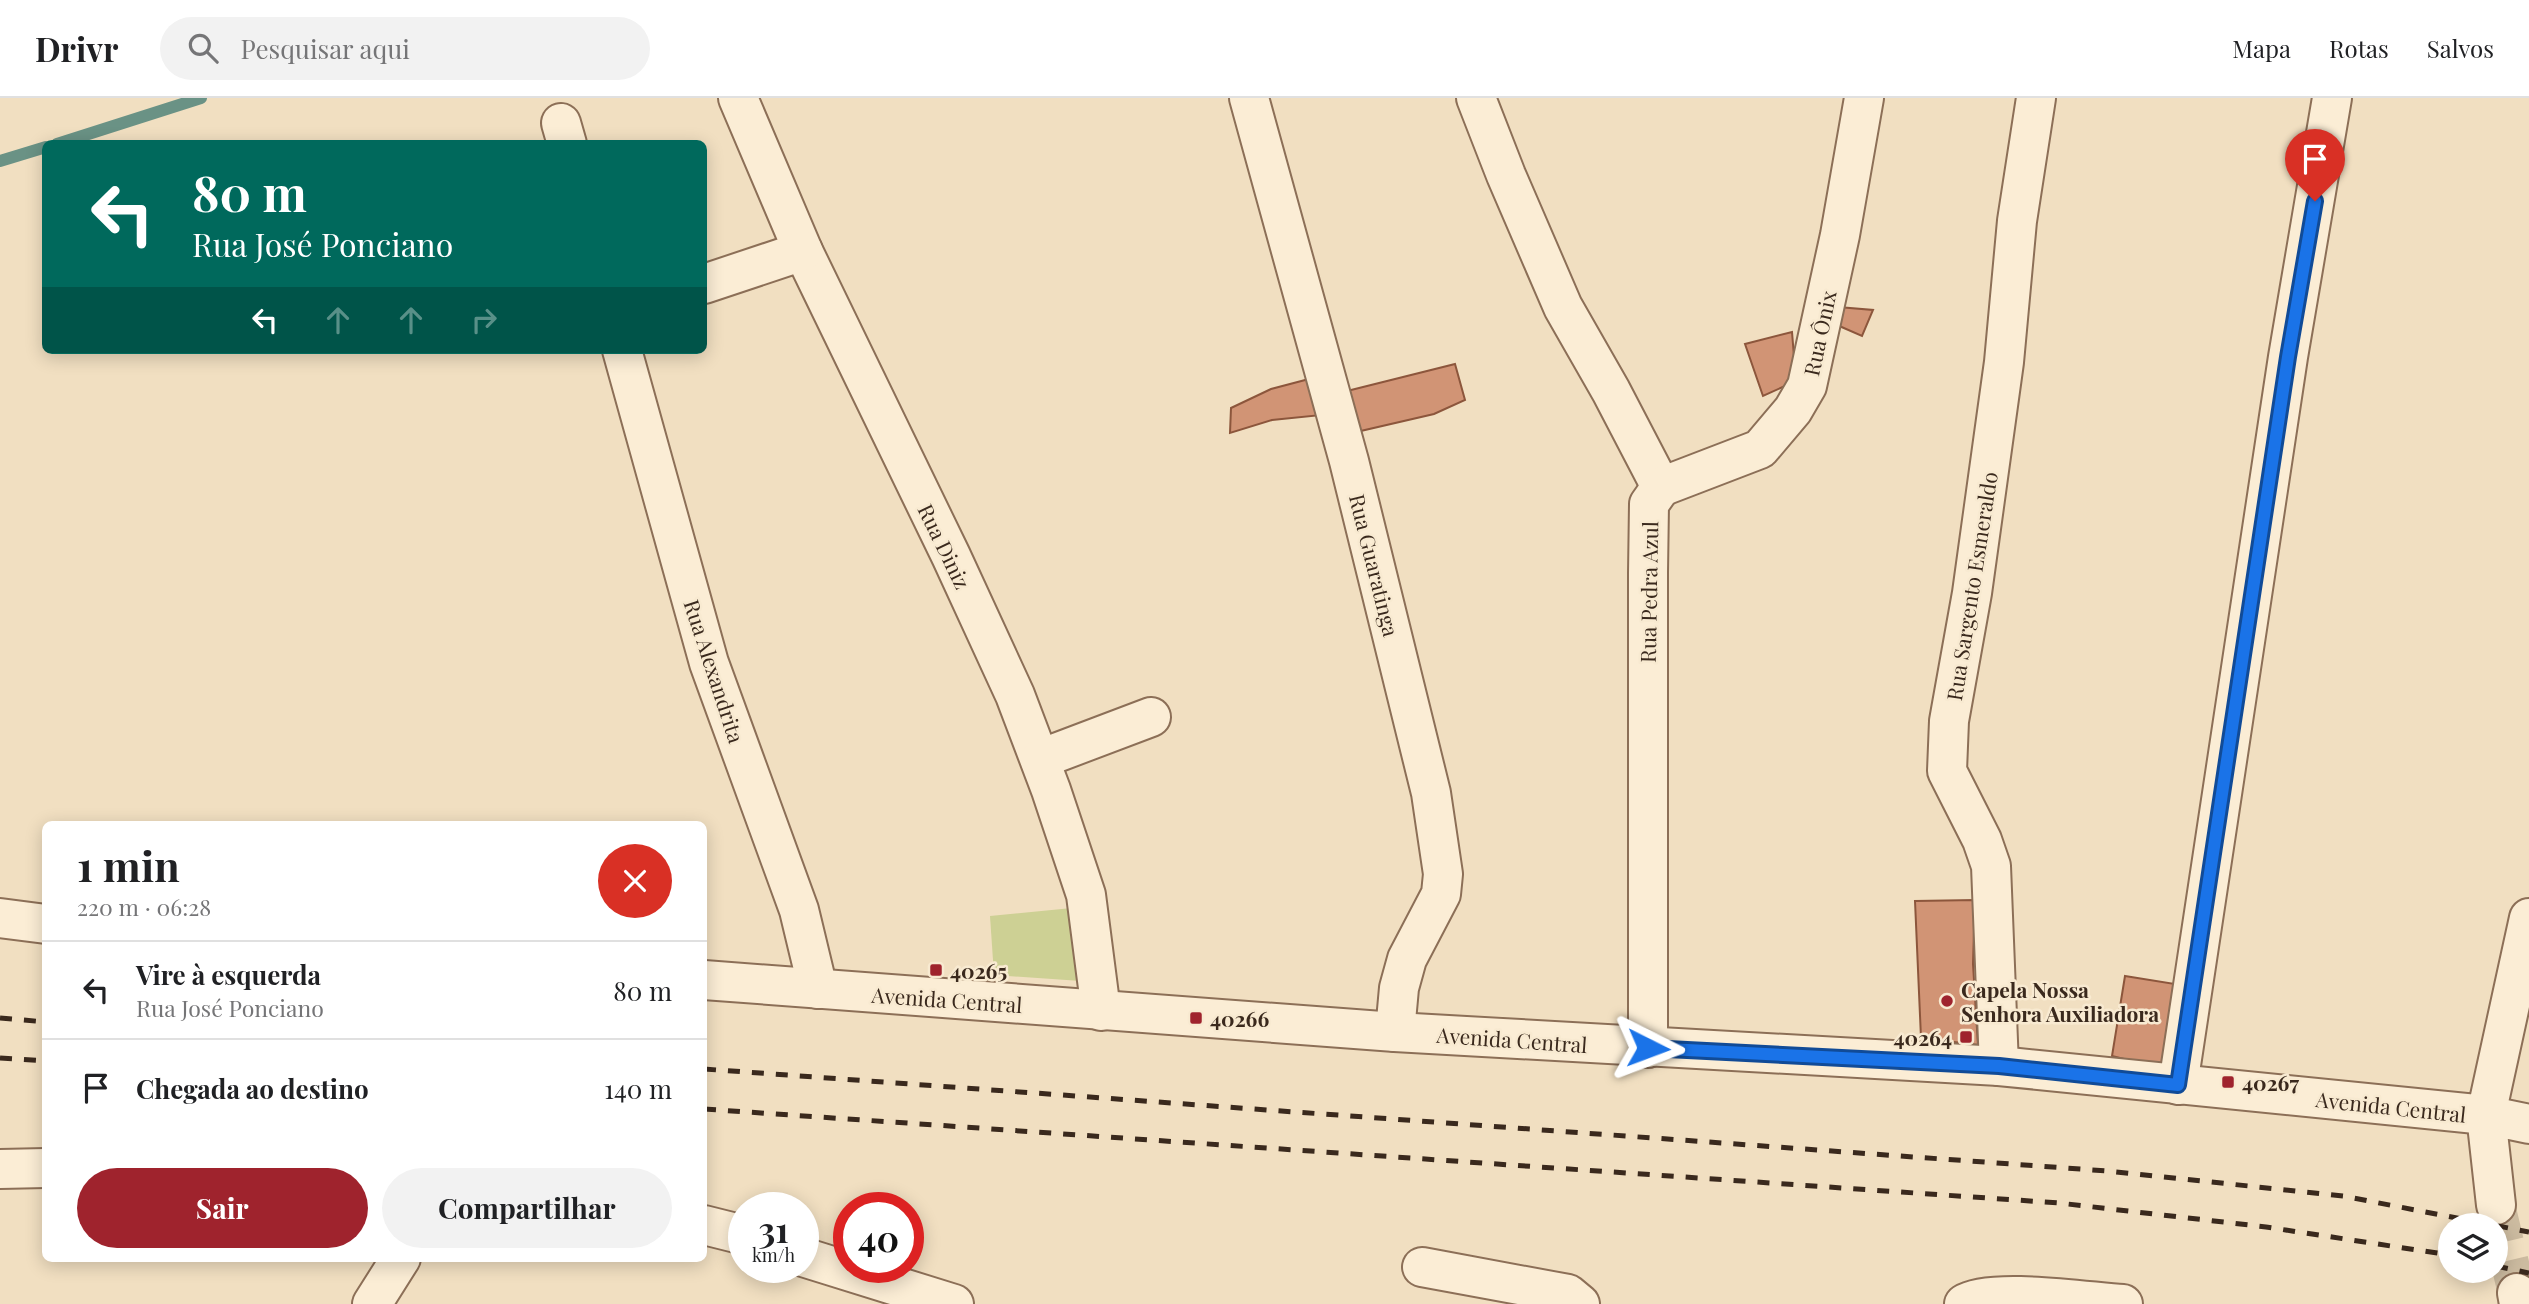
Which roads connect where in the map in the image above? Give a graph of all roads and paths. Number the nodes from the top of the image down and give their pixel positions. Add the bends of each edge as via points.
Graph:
1 (738, 98) edge
2 (1249, 98) edge
3 (1476, 98) edge
4 (1864, 98) edge
5 (2036, 98) edge
6 (2332, 98) edge
7 (803, 251) junction
8 (707, 283) edge
9 (623, 354) edge
10 (1661, 487) junction
11 (1151, 717) dead end
12 (1040, 759) junction
13 (0, 918) edge
14 (2529, 918) edge
15 (42, 923) edge
16 (707, 980) edge
17 (818, 989) junction
18 (1101, 1011) junction
19 (1395, 1032) junction
20 (1648, 1048) junction
21 (1999, 1066) junction
22 (2178, 1085) junction
23 (2486, 1115) junction
24 (2529, 1124) edge
25 (42, 1168) edge
26 (0, 1169) edge
27 (2496, 1205) tunnel mouth
28 (707, 1226) edge
29 (728, 1231) edge
30 (398, 1262) edge
31 (819, 1262) edge
32 (1422, 1267) dead end
33 (372, 1304) edge
34 (954, 1304) edge
35 (1580, 1304) edge
36 (1964, 1304) edge
37 (2123, 1304) edge

1 - 7 street, Rua Diniz
2 - 19 street, Rua Guaratinga via 1349,461 1431,793 1443,874 1441,894 1407,959
3 - 10 street via 1563,307
4 - 10 street, Rua Ônix via 1807,386 1760,449
5 - 21 street, Rua Sargento Esmeraldo via 1974,580 1949,721 1947,771 1991,866
6 - 22 street via 2288,357
7 - 8 street
7 - 12 street, Rua Diniz via 957,569
9 - 17 street, Rua Alexandrita via 709,663 799,910
10 - 20 street, Rua Pedra Azul via 1649,504 1647,586
11 - 12 street
12 - 18 street, Rua Diniz via 1086,895
13 - 15 street
14 - 23 street
16 - 17 street, Avenida Central
17 - 18 street, Avenida Central
18 - 19 street, Avenida Central
19 - 20 street, Avenida Central
20 - 21 street, Avenida Central
21 - 22 street, Avenida Central
22 - 23 street, Avenida Central
23 - 24 street, Avenida Central
23 - 27 street
25 - 26 street
28 - 29 street
30 - 33 street
31 - 34 street
32 - 35 street via 1568,1294
36 - 37 street via 1972,1298 2013,1296

